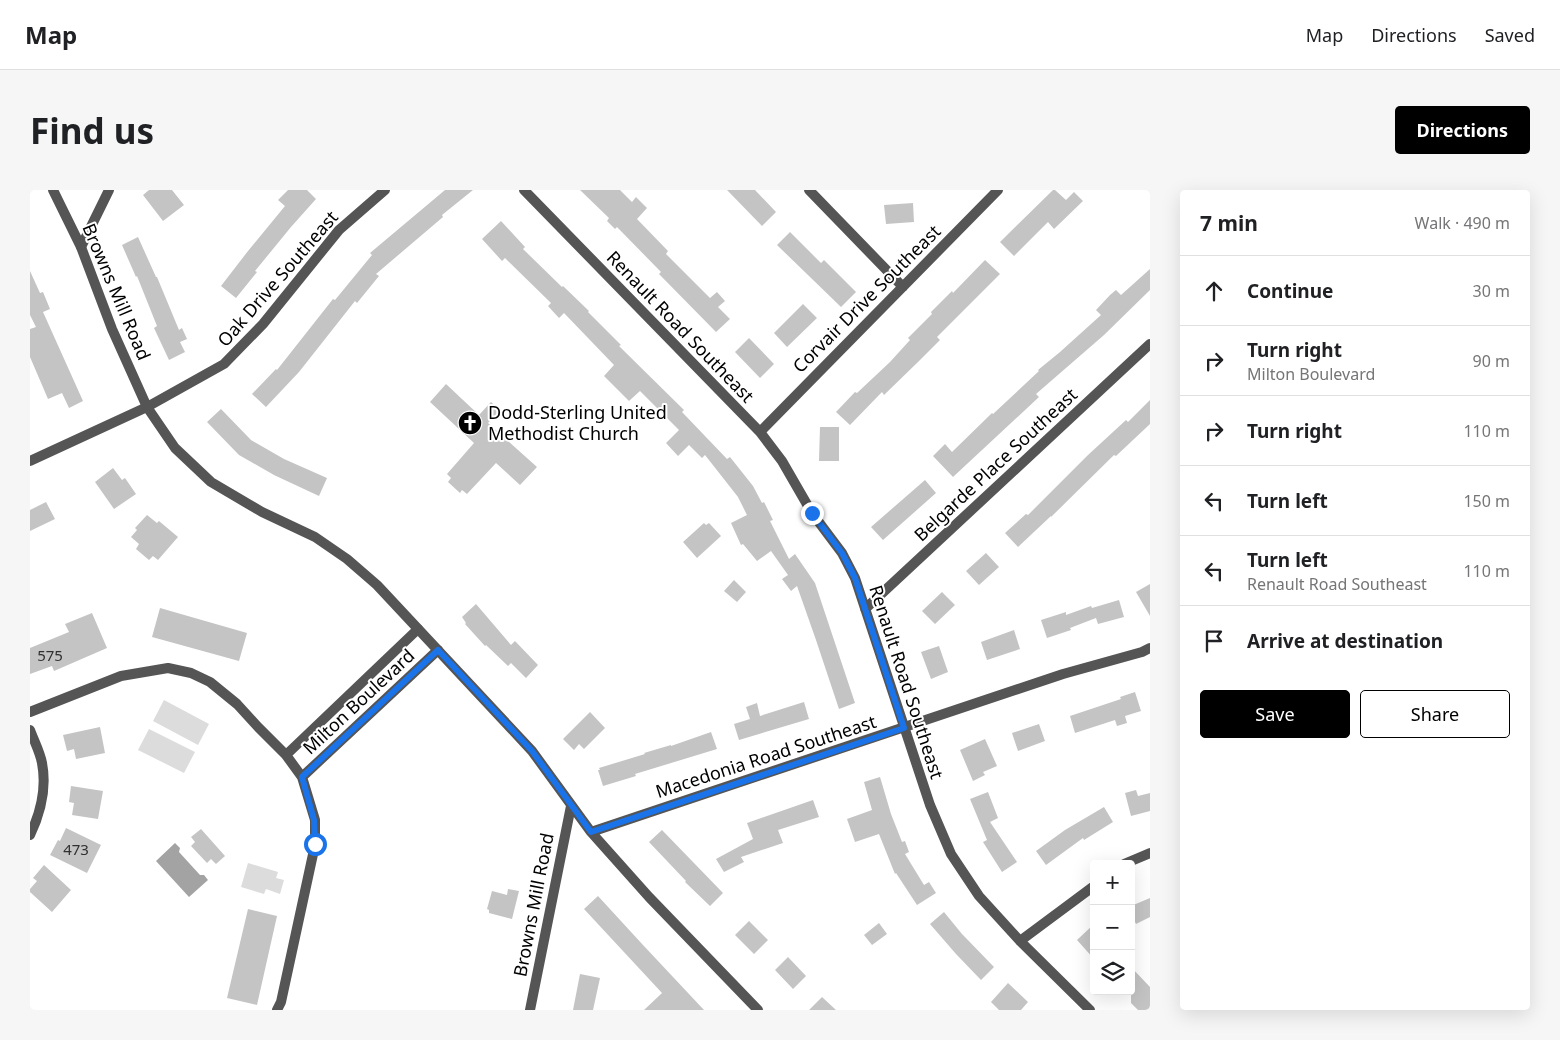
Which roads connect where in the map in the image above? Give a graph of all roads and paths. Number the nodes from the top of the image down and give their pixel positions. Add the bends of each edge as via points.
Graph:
1 (53, 190) edge
2 (109, 190) edge
3 (385, 190) edge
4 (524, 190) edge
5 (809, 190) edge
6 (998, 190) edge
7 (81, 246) junction
8 (903, 286) junction
9 (1150, 344) edge
10 (147, 406) junction
11 (760, 432) junction
12 (30, 461) edge
13 (865, 609) junction
14 (418, 629) junction
15 (1150, 648) edge
16 (438, 650) junction
17 (30, 712) edge
18 (904, 728) junction
19 (30, 730) edge
20 (286, 755) junction
21 (302, 777) junction
22 (571, 806) junction
23 (591, 832) junction
24 (30, 835) edge
25 (1150, 853) edge
26 (1133, 860) edge
27 (1090, 889) edge
28 (1020, 941) junction
29 (277, 1010) edge
30 (530, 1010) edge
31 (758, 1010) edge
32 (1090, 1010) edge

1 - 7 street, Browns Mill Road
2 - 7 street
3 - 10 street, Oak Drive Southeast via 339,230 263,324 224,364
4 - 11 street, Renault Road Southeast
5 - 8 street
6 - 8 street, Corvair Drive Southeast
7 - 10 street, Browns Mill Road via 112,328
8 - 11 street, Corvair Drive Southeast
9 - 13 street, Belgarde Place Southeast
10 - 12 street, Oak Drive Southeast
10 - 14 street, Browns Mill Road via 175,448 211,482 262,512 315,537 347,559 377,585
11 - 13 street, Renault Road Southeast via 842,553 855,578
13 - 18 street, Renault Road Southeast
14 - 16 street, Browns Mill Road
14 - 20 street, Milton Boulevard
15 - 18 street, Macedonia Road Southeast
16 - 21 street, Milton Boulevard
16 - 22 street, Browns Mill Road via 532,751
17 - 20 street via 121,676 168,668 191,672 210,682 237,704
18 - 23 street, Macedonia Road Southeast
18 - 28 street, Renault Road Southeast via 950,854 979,896
19 - 24 street via 42,762 45,785 39,816
20 - 21 street
21 - 29 street via 314,820 315,844
22 - 23 street, Browns Mill Road
22 - 30 street, Browns Mill Road
23 - 31 street, Browns Mill Road
25 - 26 street
27 - 28 street
28 - 32 street, Renault Road Southeast

